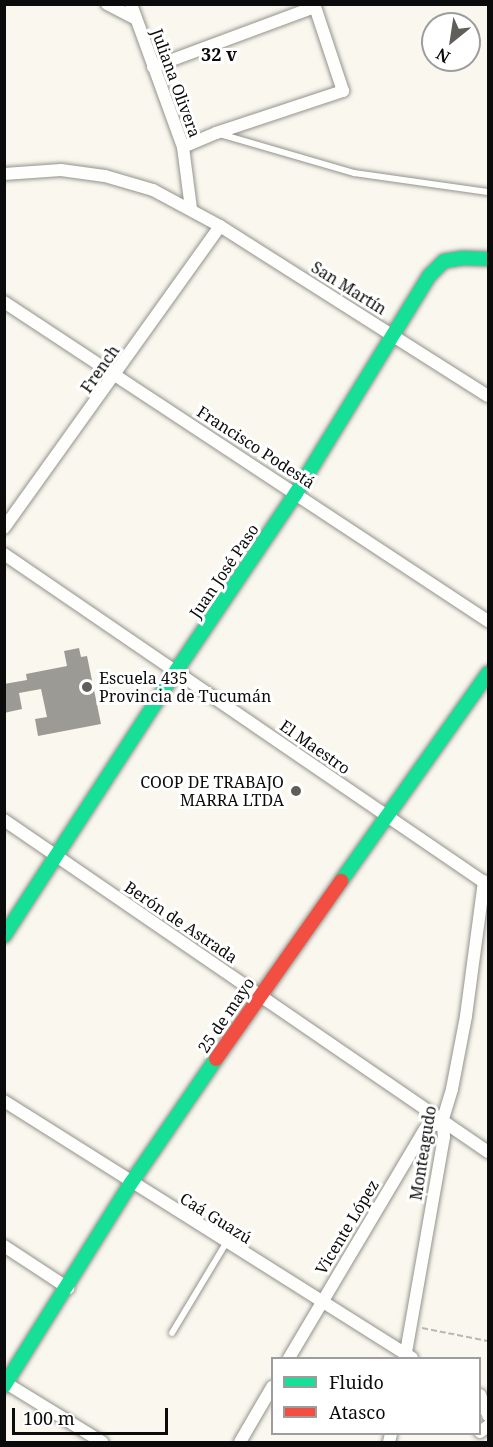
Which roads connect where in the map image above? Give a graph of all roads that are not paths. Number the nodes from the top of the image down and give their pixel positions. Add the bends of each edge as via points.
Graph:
1 (107, 4) edge
2 (131, 4) edge
3 (314, 6) edge
4 (135, 18) junction
5 (153, 67) junction
6 (216, 133) junction
7 (183, 147) junction
8 (4, 174) edge
9 (489, 192) edge
10 (191, 210) junction
11 (220, 226) junction
12 (489, 259) edge
13 (4, 302) edge
14 (395, 336) junction
15 (116, 375) junction
16 (489, 396) edge
17 (296, 493) junction
18 (4, 528) edge
19 (4, 554) edge
20 (489, 621) edge
21 (176, 671) junction
22 (489, 673) edge
23 (385, 816) junction
24 (4, 820) edge
25 (56, 856) junction
26 (486, 883) edge
27 (4, 936) edge
28 (260, 995) junction
29 (4, 1101) edge
30 (442, 1122) junction
31 (489, 1152) edge
32 (131, 1184) junction
33 (226, 1243) junction
34 (4, 1246) edge
35 (68, 1288) junction
36 (321, 1303) junction
37 (172, 1333) dead end
38 (290, 1357) edge
39 (406, 1357) edge
40 (408, 1357) edge
41 (5, 1384) edge
42 (271, 1390) edge
43 (481, 1397) edge
44 (489, 1415) edge
45 (102, 1443) edge
46 (240, 1443) edge

1 - 4 street
2 - 4 street, Juliana Olivera
3 - 5 street
3 - 6 street via 343,91
4 - 5 street, Juliana Olivera
5 - 7 street, Juliana Olivera
6 - 7 street
6 - 9 lane via 354,173
7 - 10 street, Juliana Olivera
8 - 10 street, San Martín via 61,170 105,176 153,190
10 - 11 street, San Martín
11 - 14 street, San Martín
11 - 15 street, French
12 - 14 street, Juan José Paso via 444,261 429,276
13 - 15 street, Francisco Podestá
14 - 16 street, San Martín
14 - 17 street, Juan José Paso
15 - 17 street, Francisco Podestá
15 - 18 street, French
17 - 20 street, Francisco Podestá
17 - 21 street, Juan José Paso
19 - 21 street, El Maestro
21 - 23 street, El Maestro
21 - 25 street, Juan José Paso
22 - 23 street, 25 de mayo
23 - 26 street, El Maestro
23 - 28 street, 25 de mayo
24 - 25 street, Berón de Astrada
25 - 27 street, Juan José Paso
25 - 28 street, Berón de Astrada
26 - 30 street, Monteagudo via 466,1016
28 - 30 street, Berón de Astrada
28 - 32 street, 25 de mayo
29 - 32 street, Caá Guazú
30 - 31 street, Berón de Astrada
30 - 36 street, Vicente López via 425,1129
30 - 40 street, Monteagudo via 444,1136
32 - 33 street, Caá Guazú
32 - 35 street, 25 de mayo
33 - 36 street, Caá Guazú
33 - 37 lane
34 - 35 street
35 - 41 street, 25 de mayo
36 - 38 street, Vicente López
36 - 39 street, Caá Guazú
41 - 45 street
42 - 46 street
43 - 44 street

